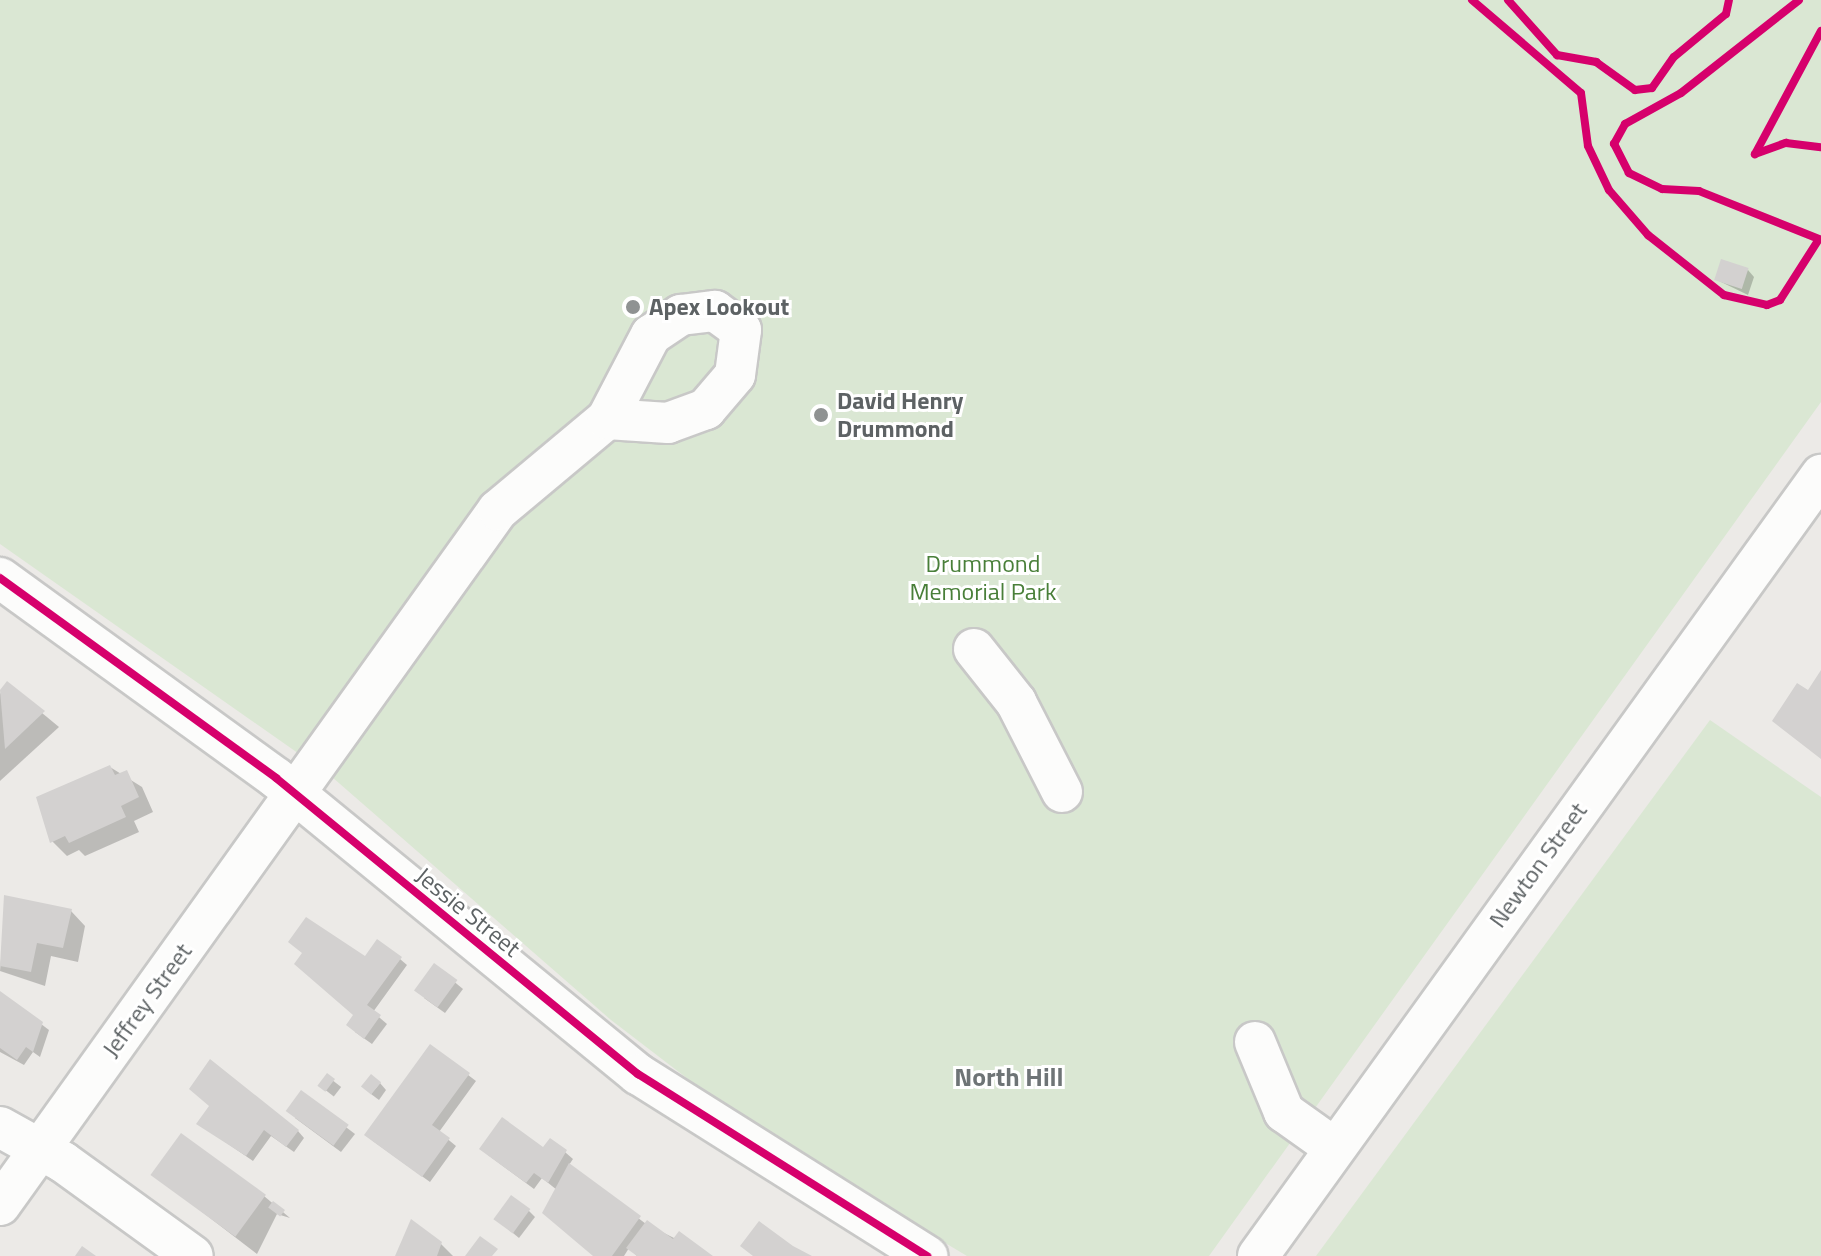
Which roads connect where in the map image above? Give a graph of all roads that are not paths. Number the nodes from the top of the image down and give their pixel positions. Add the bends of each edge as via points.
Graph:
1 (607, 419) dead end
2 (1821, 475) edge
3 (0, 578) edge
4 (974, 649) dead end
5 (1062, 792) dead end
6 (294, 796) junction
7 (1255, 1042) dead end
8 (0, 1127) edge
9 (1333, 1147) junction
10 (39, 1150) junction
11 (0, 1205) edge
12 (193, 1256) edge
13 (927, 1256) edge
14 (1258, 1256) edge

1 - 6 street, Jeffrey Street via 498,510
2 - 9 street, Newton Street
3 - 6 street, Jessie Street
4 - 5 street via 1016,702
6 - 10 street, Jeffrey Street
6 - 13 street, Jessie Street via 638,1074
7 - 9 street via 1284,1112
8 - 10 street
9 - 14 street, Newton Street
10 - 11 street, Jeffrey Street
10 - 12 street

